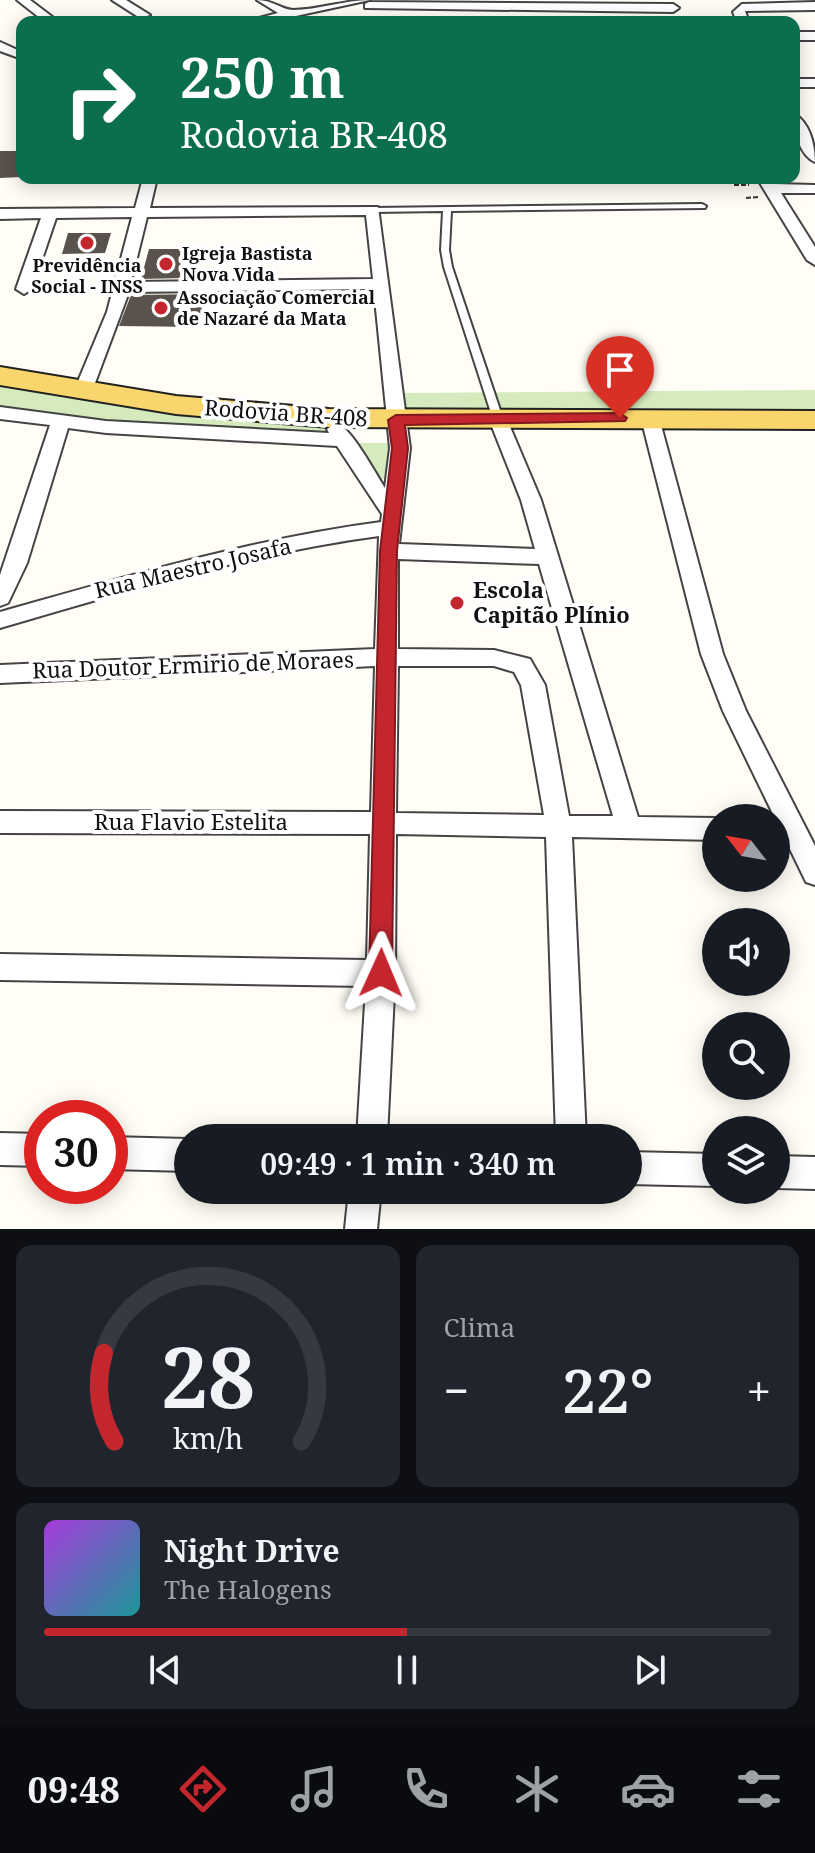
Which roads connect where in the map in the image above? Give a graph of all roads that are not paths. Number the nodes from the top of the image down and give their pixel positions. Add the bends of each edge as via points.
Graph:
1 (23, 0) edge
2 (118, 0) edge
3 (263, 0) edge
4 (367, 2) edge
5 (815, 6) edge
6 (673, 8) dead end
7 (288, 14) junction
8 (144, 15) dead end
9 (45, 16) edge
10 (278, 16) edge
11 (741, 16) edge
12 (805, 138) edge
13 (815, 158) edge
14 (148, 184) edge
15 (767, 184) edge
16 (774, 184) edge
17 (815, 189) edge
18 (702, 206) dead end
19 (447, 209) junction
20 (373, 210) junction
21 (141, 212) junction
22 (0, 214) edge
23 (50, 214) junction
24 (815, 260) edge
25 (382, 284) junction
26 (121, 287) junction
27 (24, 289) dead end
28 (0, 376) edge
29 (83, 391) junction
30 (0, 413) edge
31 (650, 418) junction
32 (498, 419) junction
33 (396, 420) junction
34 (815, 420) edge
35 (60, 422) junction
36 (337, 429) junction
37 (391, 522) junction
38 (388, 551) junction
39 (547, 557) junction
40 (0, 598) edge
41 (0, 620) edge
42 (386, 657) junction
43 (0, 674) edge
44 (773, 804) edge
45 (0, 822) edge
46 (383, 823) junction
47 (559, 828) junction
48 (629, 829) junction
49 (702, 829) edge
50 (790, 836) edge
51 (815, 874) edge
52 (0, 967) edge
53 (381, 973) junction
54 (373, 1124) edge
55 (570, 1124) edge
56 (0, 1149) edge
57 (24, 1150) edge
58 (128, 1153) edge
59 (174, 1155) edge
60 (642, 1168) edge
61 (702, 1170) edge
62 (790, 1172) edge
63 (815, 1173) edge
64 (364, 1204) edge
65 (361, 1229) edge

1 - 9 street
2 - 8 street
3 - 7 street
4 - 6 street
4 - 7 street
5 - 11 street via 742,8
7 - 10 street
12 - 13 street
14 - 21 street
15 - 24 street
16 - 17 street
18 - 19 lane
19 - 20 lane
19 - 32 lane via 448,267
20 - 21 street
20 - 25 street
21 - 23 street
21 - 26 street
22 - 23 street
23 - 27 street
25 - 26 street
25 - 33 street
26 - 29 street
28 - 29 main road, Rodovia BR-408
29 - 36 main road, Rodovia BR-408
30 - 35 street
31 - 32 main road, Rodovia BR-408
31 - 34 main road, Rodovia BR-408
31 - 44 street via 712,655
32 - 33 main road, Rodovia BR-408
32 - 39 street
33 - 36 main road, Rodovia BR-408
33 - 37 street via 400,448
35 - 36 street
35 - 40 street
36 - 37 street
37 - 38 street
37 - 41 street, Rua Maestro Josafa via 158,575
38 - 39 street
38 - 42 street
39 - 48 street
42 - 43 street, Rua Doutor Ermirio de Moraes
42 - 46 street
42 - 47 street, Rua Doutor Ermirio de Moraes via 494,658 522,665 533,685
45 - 46 street, Rua Flavio Estelita
46 - 47 street, Rua Flavio Estelita
46 - 53 street
47 - 48 street, Rua Flavio Estelita
47 - 55 street
48 - 49 street, Rua Flavio Estelita
50 - 51 street
52 - 53 street
53 - 54 street
56 - 57 street
58 - 59 street
60 - 61 street
62 - 63 street
64 - 65 street

